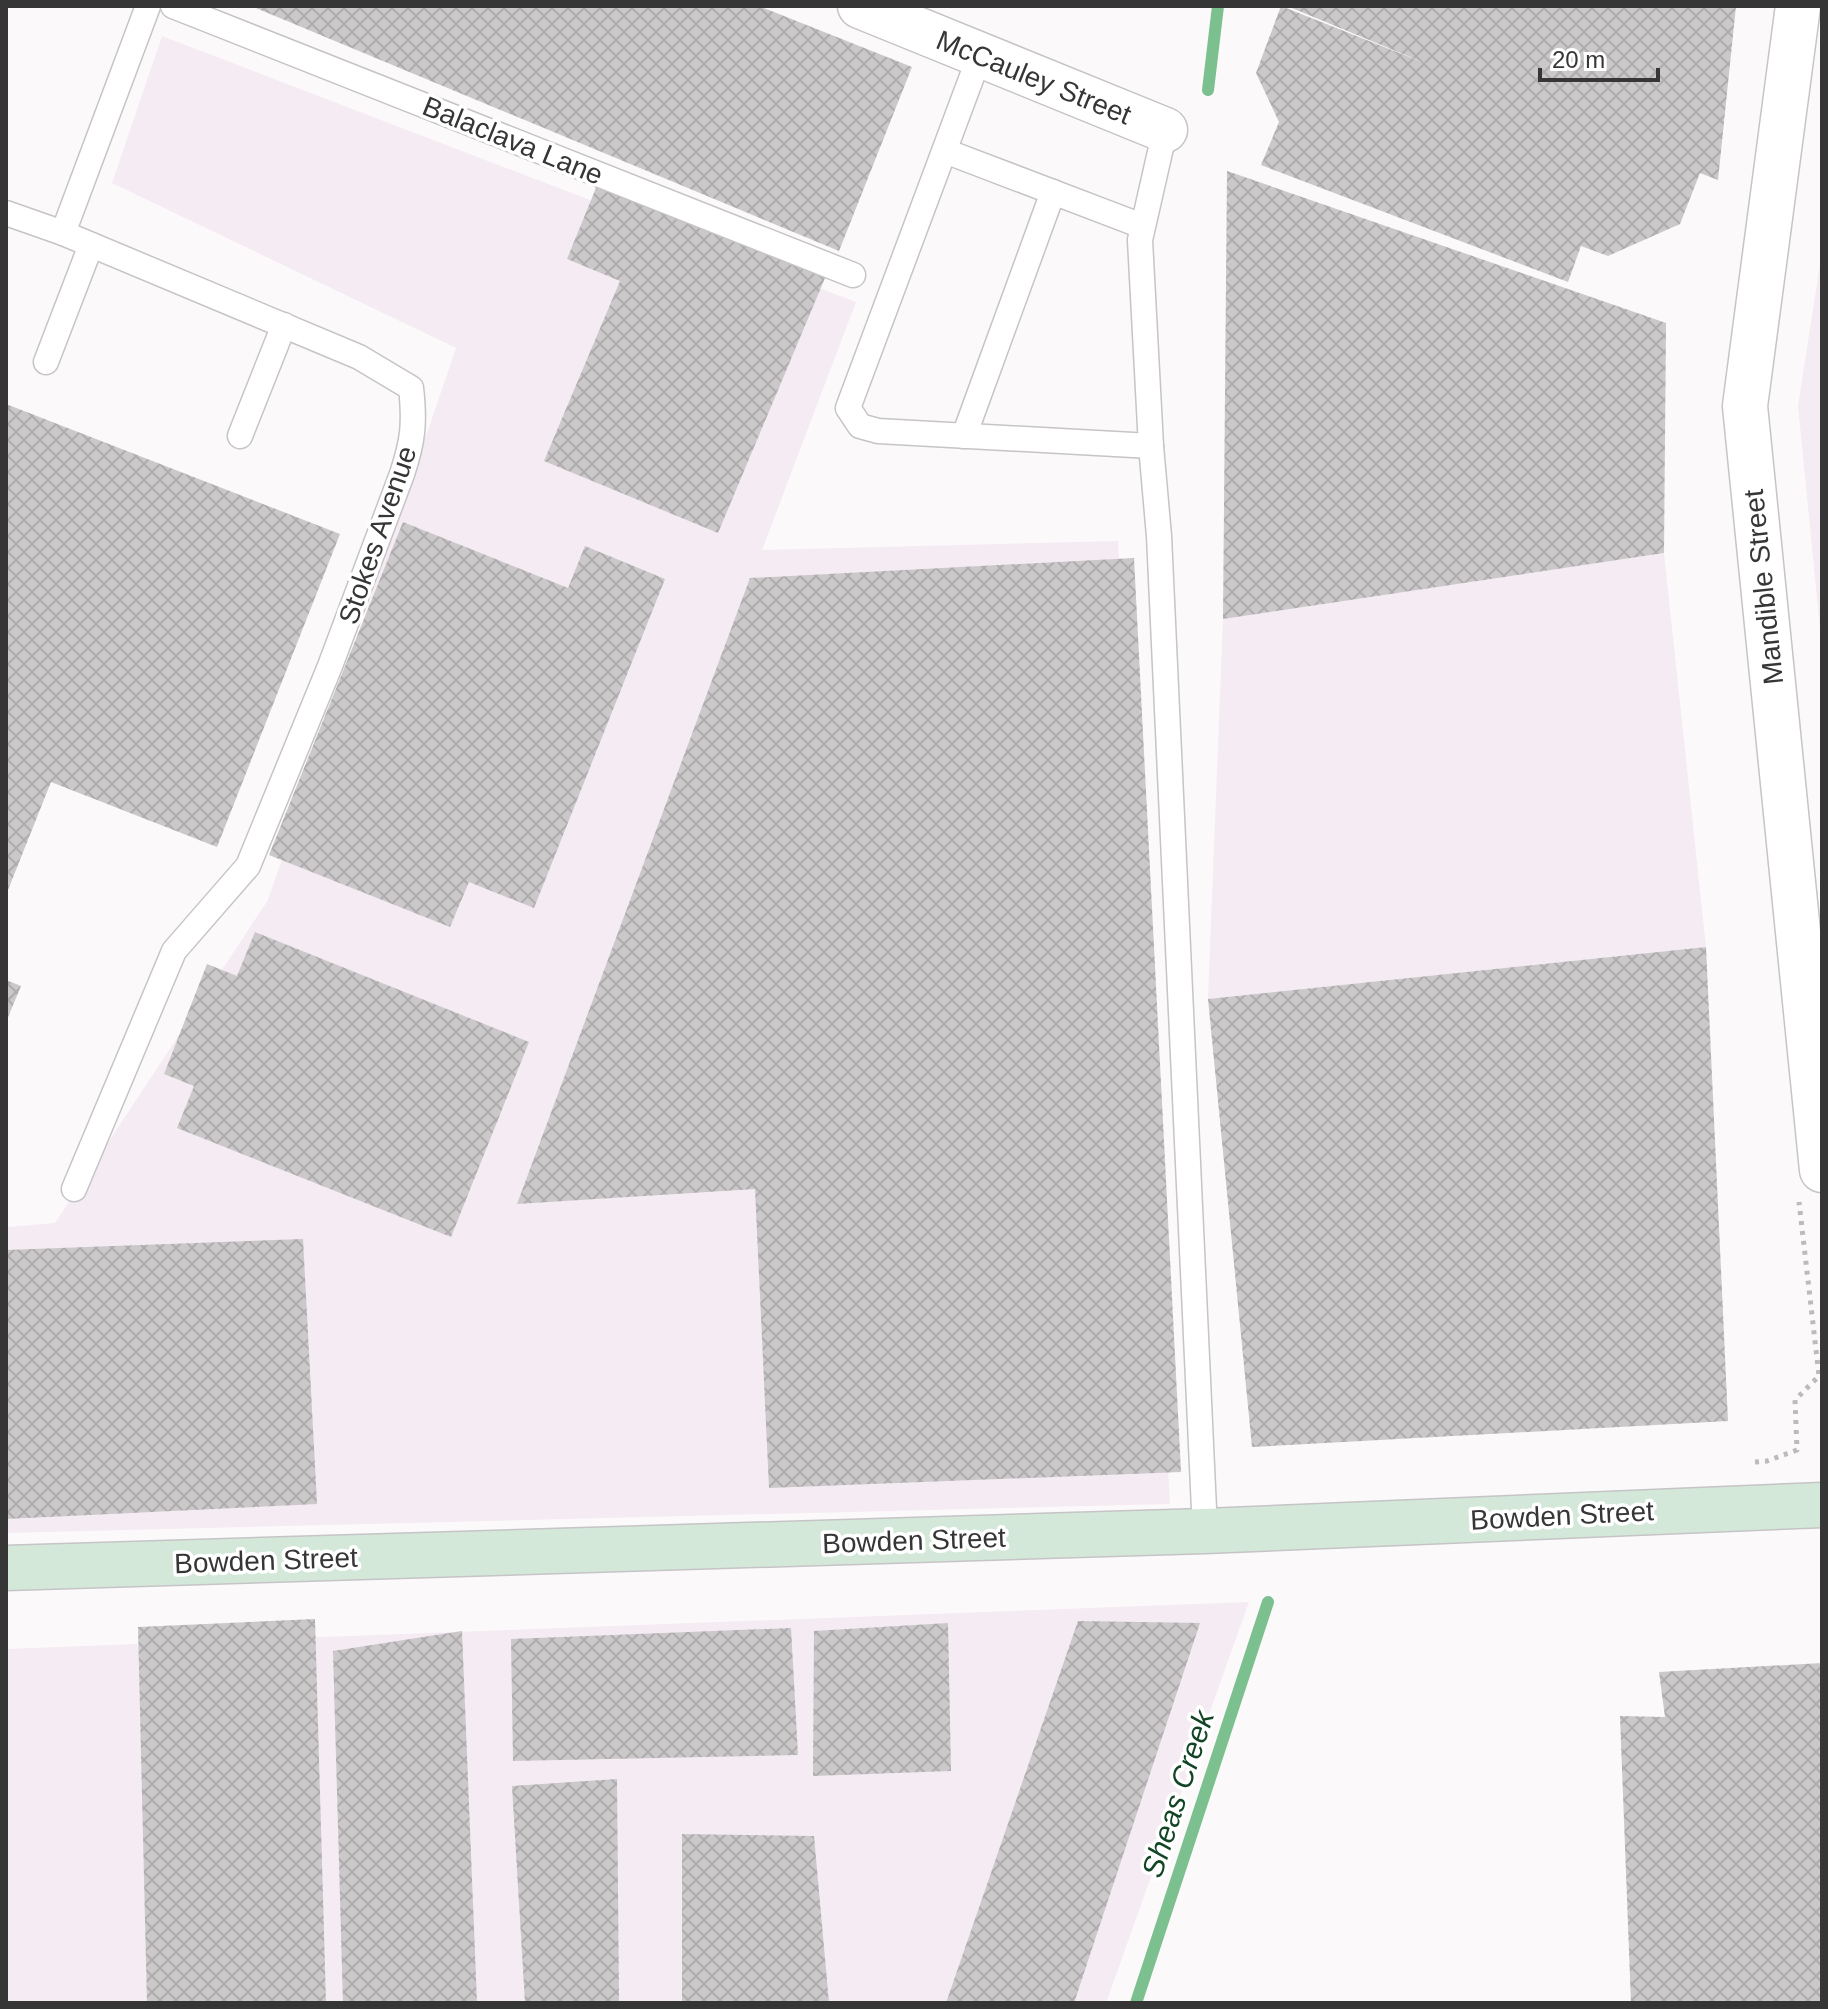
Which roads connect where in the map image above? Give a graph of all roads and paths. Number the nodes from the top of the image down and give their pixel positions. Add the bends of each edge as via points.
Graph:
1 (148, 6) edge
2 (173, 6) edge
3 (860, 6) edge
4 (1798, 6) edge
5 (980, 55) junction
6 (1165, 130) joint
7 (945, 151) junction
8 (1053, 192) junction
9 (6, 213) edge
10 (1142, 226) junction
11 (63, 233) junction
12 (91, 245) junction
13 (853, 275) dead end
14 (284, 325) junction
15 (46, 362) dead end
16 (240, 436) dead end
17 (964, 436) junction
18 (1151, 446) junction
19 (1818, 1100) edge
20 (1822, 1170) edge
21 (74, 1189) dead end
22 (1795, 1400) dead end
23 (1741, 1464) dead end
24 (1822, 1505) edge
25 (1205, 1531) junction
26 (6, 1568) edge

1 - 11 lane
2 - 13 lane, Balaclava Lane
3 - 5 street, McCauley Street
4 - 19 street, Mandible Street via 1745,406
5 - 6 street, McCauley Street
5 - 7 lane
6 - 10 lane
7 - 8 lane
7 - 17 lane via 848,408 860,426 878,431
8 - 10 lane
8 - 17 lane
9 - 11 lane, Stokes Avenue
10 - 18 lane
11 - 12 lane, Stokes Avenue
12 - 14 lane, Stokes Avenue
12 - 15 lane
14 - 16 lane
14 - 21 lane, Stokes Avenue via 359,357 411,388 412,445 248,866 174,951
17 - 18 lane
18 - 25 lane
19 - 20 street, Mandible Street
22 - 23 path via 1797,1450
24 - 25 street, Bowden Street
25 - 26 street, Bowden Street

